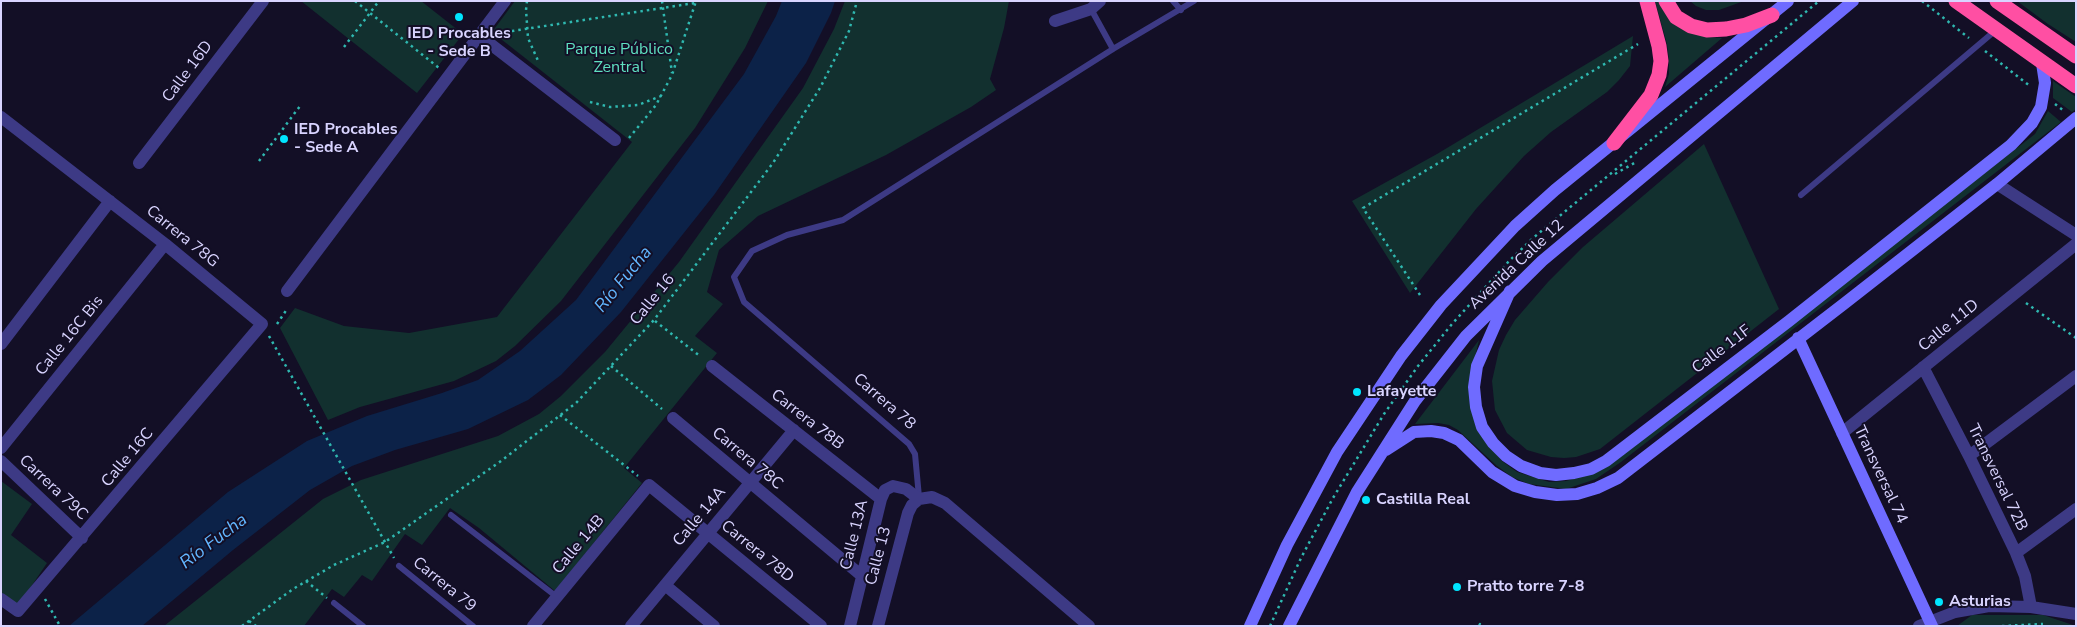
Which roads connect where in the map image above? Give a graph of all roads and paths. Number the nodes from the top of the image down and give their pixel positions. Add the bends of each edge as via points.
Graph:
1 (263, 1) edge
2 (355, 1) edge
3 (379, 1) edge
4 (505, 1) edge
5 (528, 1) edge
6 (662, 1) edge
7 (857, 1) edge
8 (1173, 1) edge
9 (1194, 1) edge
10 (1666, 1) edge
11 (1788, 1) edge
12 (1819, 1) edge
13 (1853, 1) edge
14 (1956, 1) edge
15 (1996, 1) edge
16 (696, 2) edge
17 (1647, 2) edge
18 (1096, 5) edge
19 (663, 8) junction
20 (1181, 10) junction
21 (1772, 15) junction
22 (1055, 21) dead end
23 (528, 29) junction
24 (1996, 30) junction
25 (496, 34) dead end
26 (480, 36) junction
27 (1638, 44) dead end
28 (344, 47) dead end
29 (1112, 49) junction
30 (2076, 56) edge
31 (2042, 63) junction
32 (540, 64) dead end
33 (444, 72) dead end
34 (672, 75) junction
35 (2076, 86) edge
36 (661, 96) junction
37 (582, 100) dead end
38 (300, 106) dead end
39 (1, 117) edge
40 (2076, 118) edge
41 (621, 141) joint
42 (1614, 143) junction
43 (259, 161) dead end
44 (139, 163) dead end
45 (1610, 176) dead end
46 (1996, 184) junction
47 (1801, 195) dead end
48 (110, 201) junction
49 (2076, 235) edge
50 (165, 244) junction
51 (2076, 244) edge
52 (1510, 291) junction
53 (287, 292) dead end
54 (1420, 295) dead end
55 (2014, 295) junction
56 (286, 309) dead end
57 (654, 320) junction
58 (262, 324) junction
59 (269, 336) junction
60 (1798, 338) junction
61 (2076, 338) edge
62 (1, 344) edge
63 (611, 366) junction
64 (712, 366) joint
65 (1923, 367) junction
66 (2076, 376) edge
67 (560, 415) junction
68 (673, 418) joint
69 (794, 430) junction
70 (1842, 433) junction
71 (1, 448) edge
72 (1384, 452) junction
73 (1970, 456) junction
74 (1, 461) edge
75 (750, 482) junction
76 (650, 485) junction
77 (919, 498) junction
78 (881, 499) junction
79 (2076, 509) edge
80 (451, 515) dead end
81 (708, 533) junction
82 (82, 538) junction
83 (385, 542) junction
84 (2016, 553) junction
85 (399, 566) joint
86 (862, 576) junction
87 (306, 582) junction
88 (665, 585) junction
89 (38, 588) junction
90 (557, 596) junction
91 (1, 599) edge
92 (334, 603) joint
93 (2031, 607) junction
94 (2076, 614) edge
95 (249, 621) junction
96 (1927, 624) edge
97 (2046, 624) dead end
98 (60, 626) edge
99 (242, 626) edge
100 (256, 626) edge
101 (363, 626) edge
102 (473, 626) edge
103 (533, 626) edge
104 (631, 626) edge
105 (714, 626) edge
106 (821, 626) edge
107 (850, 626) edge
108 (878, 626) edge
109 (1089, 626) edge
110 (1250, 626) edge
111 (1289, 626) edge
112 (2002, 626) edge

1 - 44 street, Calle 16D
2 - 33 path
3 - 28 path, bridge
4 - 26 street
5 - 23 path
6 - 19 path
7 - 57 path, Calle 16 via 849,31 824,80 773,163
8 - 20 lane
9 - 20 lane
10 - 21 highway via 1676,17 1707,30 1746,25
11 - 21 street, Avenida Calle 12
12 - 45 path
13 - 52 street, Avenida Calle 12
14 - 24 highway
15 - 30 highway
16 - 19 path
16 - 34 path
17 - 42 highway via 1659,46 1659,75 1651,95
18 - 22 street
18 - 29 lane
19 - 23 path
19 - 34 path
20 - 29 lane
21 - 42 street, Avenida Calle 12
23 - 25 path
23 - 32 path via 528,38
24 - 31 highway
24 - 47 lane
26 - 41 street
26 - 53 street
27 - 54 path via 1363,208
29 - 77 lane, Carrera 78 via 842,220 787,235 752,251 734,277 744,302 909,444 915,454
31 - 35 highway
31 - 52 street, Calle 11F via 2045,83 2041,106 2032,123 2012,145 1606,461 1590,469 1556,475 1521,466 1499,450 1482,427 1474,387 1477,366
34 - 36 path
36 - 37 path via 638,105 610,107
36 - 41 path
38 - 43 path
39 - 48 street, Carrera 78G
40 - 46 street
42 - 110 street, Avenida Calle 12 via 1515,226 1441,305 1401,356 1337,452 1287,545
46 - 49 street
46 - 60 street
48 - 50 street, Carrera 78G
48 - 62 street
50 - 58 street, Carrera 78G
50 - 71 street, Calle 16C Bis
51 - 55 street, Calle 11D
52 - 72 street, Avenida Calle 12 via 1466,336 1432,378
55 - 61 path
55 - 65 street, Calle 11D
56 - 59 path
57 - 63 path, Calle 16
57 - 64 path
58 - 59 path
58 - 82 street, Calle 16C
59 - 83 path
60 - 70 street, Transversal 74
60 - 72 street via 1618,478 1577,494 1557,495 1515,486 1492,472 1459,440 1444,433 1414,432
63 - 67 path, Calle 16
63 - 68 path
64 - 69 street, Carrera 78B
65 - 70 street, Calle 11D
65 - 73 street, Transversal 72B
66 - 73 street
67 - 76 path
67 - 83 path, Calle 16 via 501,461
68 - 75 street, Carrera 78C
69 - 75 street, Calle 14A
69 - 78 street, Carrera 78B
70 - 96 street, Transversal 74
72 - 111 street, Avenida Calle 12 via 1357,492
73 - 84 street, Transversal 72B
74 - 82 street, Carrera 79C
75 - 81 street, Calle 14A
75 - 86 street, Carrera 78C
76 - 81 street, Carrera 78D
76 - 90 street, Calle 14B
77 - 78 street, Calle 13A via 906,489 893,486 885,490
77 - 108 street, Calle 13 via 908,513
77 - 109 street via 945,502
78 - 86 street, Calle 13A
79 - 84 street
80 - 90 lane
81 - 88 street, Calle 14A
81 - 106 street, Carrera 78D
82 - 89 street, Calle 16C
83 - 85 path
83 - 87 path via 334,565
84 - 93 street, Transversal 72B via 2025,576
85 - 102 lane, Carrera 79
86 - 107 street, Calle 13A
87 - 92 path
87 - 95 path
88 - 104 street, Calle 14A
88 - 105 street
89 - 91 street, Calle 16C via 18,611
89 - 98 path
90 - 103 street, Calle 14B
92 - 101 lane
93 - 94 street
93 - 96 street via 2011,605 1970,609
95 - 99 path
95 - 100 path
97 - 112 path

